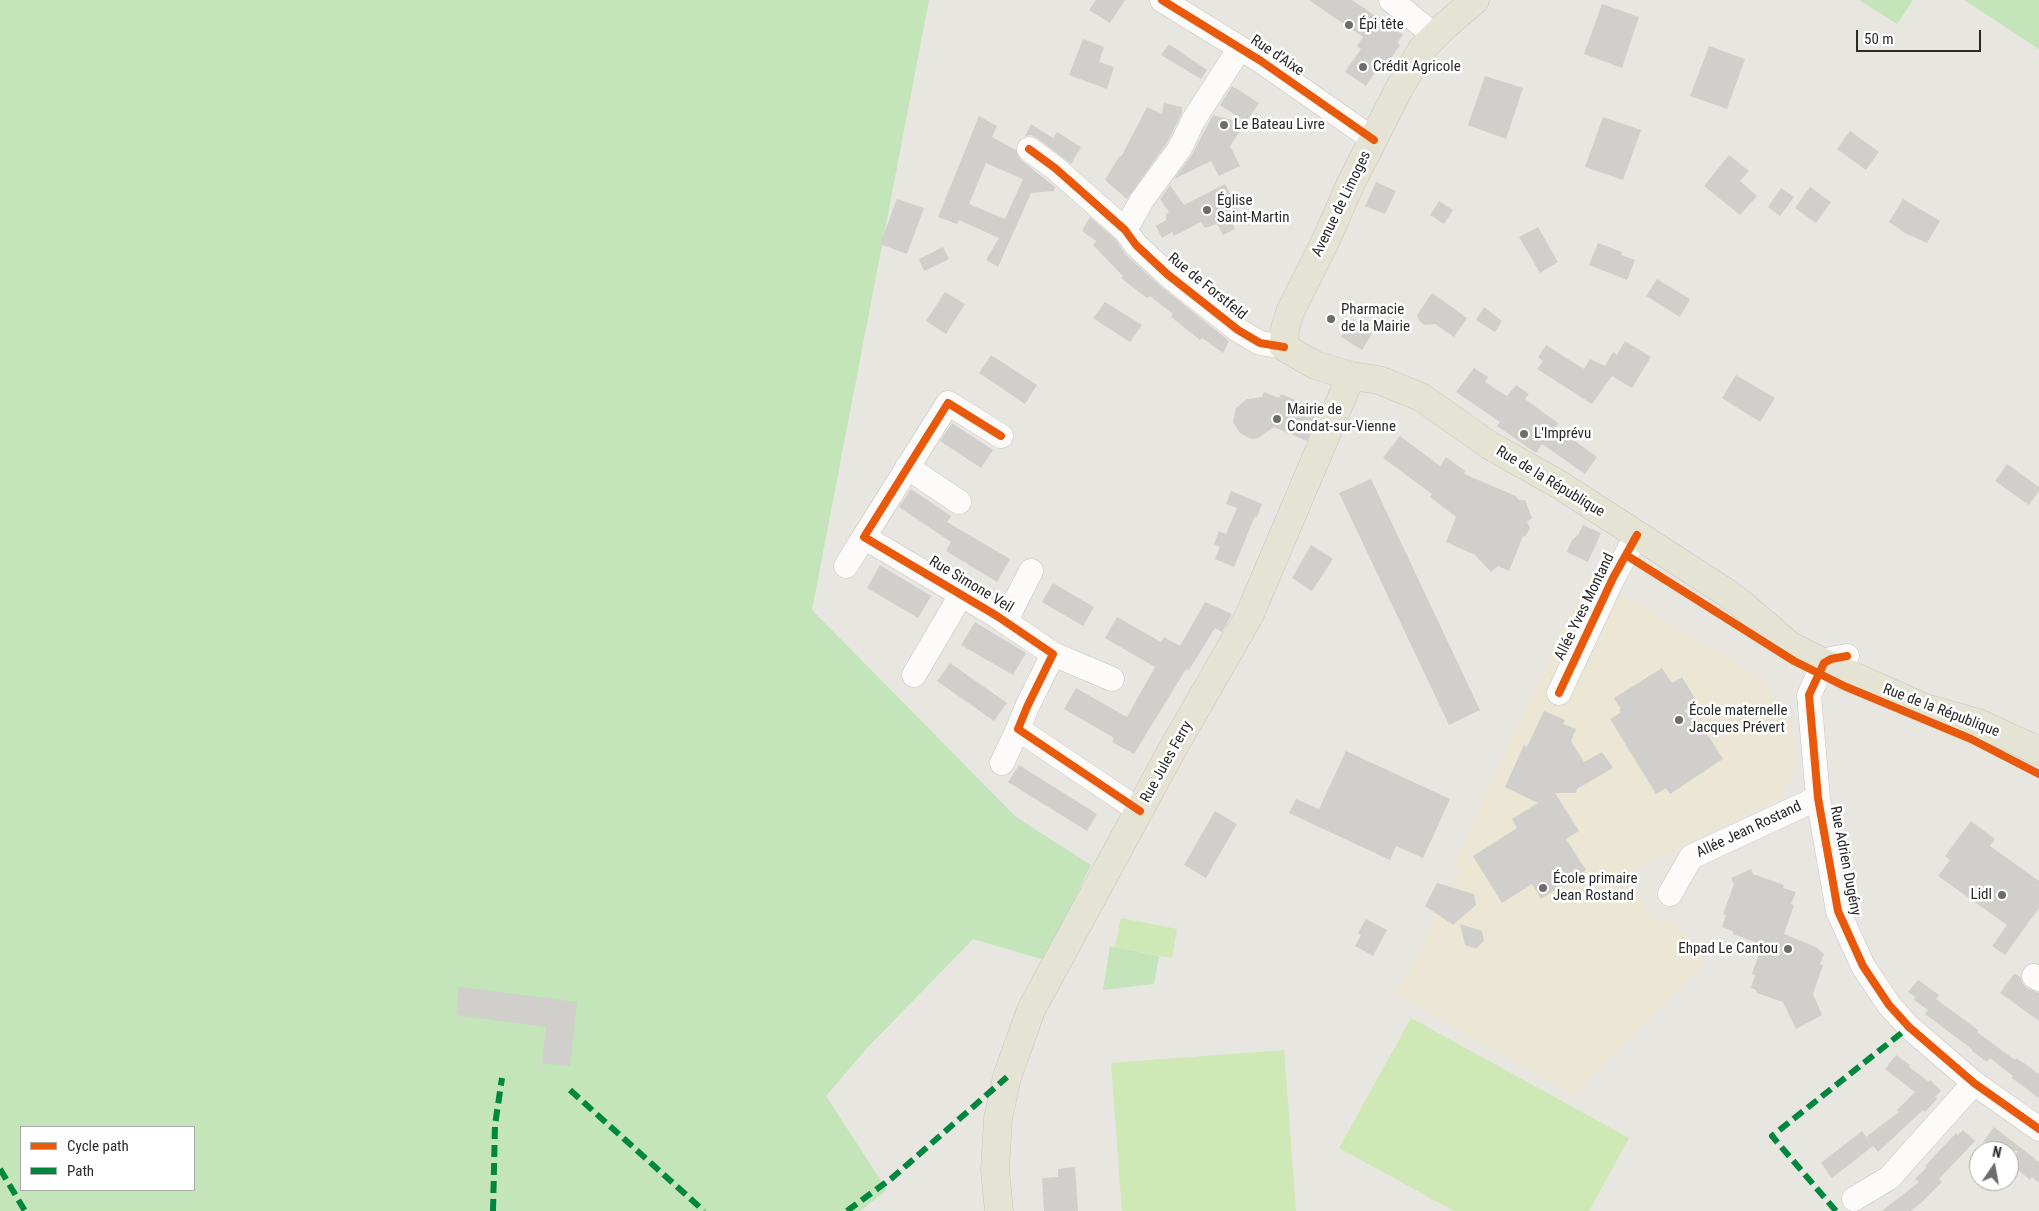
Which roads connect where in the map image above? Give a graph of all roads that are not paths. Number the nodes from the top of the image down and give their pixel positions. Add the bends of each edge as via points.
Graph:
1 (1162, 0) edge
2 (1391, 0) edge
3 (1474, 0) edge
4 (1435, 36) junction
5 (1240, 48) junction
6 (1374, 140) junction
7 (1028, 149) dead end
8 (1125, 230) junction
9 (1284, 347) junction
10 (1351, 376) junction
11 (1001, 436) dead end
12 (907, 467) junction
13 (959, 502) dead end
14 (1637, 536) junction
15 (864, 537) junction
16 (846, 566) dead end
17 (1031, 571) dead end
18 (960, 595) junction
19 (1005, 622) junction
20 (1053, 654) junction
21 (1836, 659) junction
22 (914, 675) dead end
23 (1112, 679) dead end
24 (1559, 693) dead end
25 (1018, 729) junction
26 (2036, 743) edge
27 (1002, 763) dead end
28 (1818, 798) junction
29 (1140, 811) junction
30 (1670, 894) dead end
31 (1974, 1083) junction
32 (2039, 1129) edge
33 (1854, 1199) dead end
34 (999, 1211) edge

1 - 5 street, Rue d'Aixe
2 - 4 street
3 - 4 main road, Avenue de Limoges
4 - 6 main road, Avenue de Limoges via 1422,49
5 - 6 street, Rue d'Aixe
5 - 8 street via 1194,119 1180,148 1142,200
6 - 9 main road, Avenue de Limoges via 1290,312
7 - 8 street, Rue de Forstfeld via 1056,168
8 - 9 street, Rue de Forstfeld via 1167,274 1238,330 1260,343
9 - 10 main road, Rue de la République via 1315,365
10 - 14 main road, Rue de la République via 1380,380 1420,397 1489,445 1560,485
10 - 29 main road, Rue Jules Ferry via 1249,616
11 - 12 street via 948,403
12 - 13 street
12 - 15 street
14 - 21 main road, Rue de la République via 1743,605 1789,645
14 - 24 street, Allée Yves Montand via 1613,578
15 - 16 street
15 - 18 street, Rue Simone Veil
17 - 19 street
18 - 19 street, Rue Simone Veil
18 - 22 street
19 - 20 street, Rue Simone Veil
20 - 23 street, Rue Simone Veil
20 - 25 street
21 - 26 main road, Rue de la République via 1925,708
21 - 28 street, Rue Adrien Dugény via 1809,695
25 - 27 street
25 - 29 street
28 - 30 street, Allée Jean Rostand via 1691,857
28 - 31 street, Rue Adrien Dugény via 1838,911 1863,966 1888,1006
29 - 34 main road, Rue Jules Ferry via 1031,1010 1007,1077 998,1119 995,1170
31 - 32 street, Rue Adrien Dugény
31 - 33 street via 1890,1178

